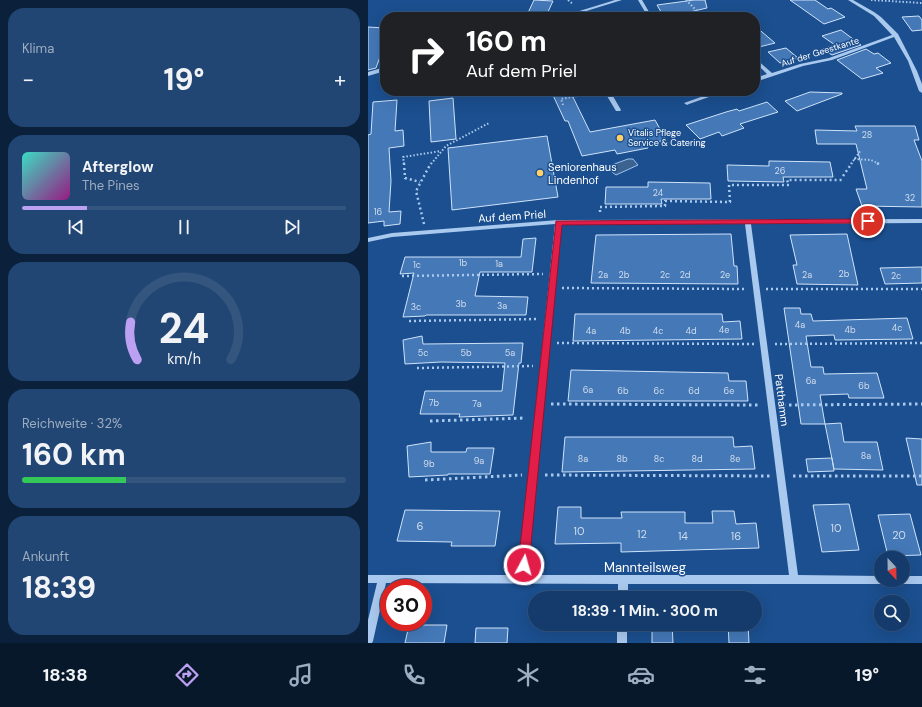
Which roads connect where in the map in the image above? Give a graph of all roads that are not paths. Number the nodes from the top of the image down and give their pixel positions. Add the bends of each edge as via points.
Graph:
1 (620, 0) edge
2 (640, 0) edge
3 (850, 0) edge
4 (580, 12) edge
5 (647, 12) edge
6 (896, 35) junction
7 (762, 66) edge
8 (380, 70) edge
9 (368, 74) edge
10 (771, 75) junction
11 (760, 78) edge
12 (922, 90) edge
13 (609, 96) edge
14 (708, 96) edge
15 (687, 103) dead end
16 (618, 110) dead end
17 (922, 221) edge
18 (558, 222) junction
19 (748, 222) junction
20 (368, 240) edge
21 (368, 579) edge
22 (380, 579) edge
23 (432, 579) edge
24 (522, 580) junction
25 (623, 580) junction
26 (794, 580) junction
27 (922, 580) edge
28 (380, 588) edge
29 (622, 591) edge
30 (622, 631) edge
31 (368, 641) edge
32 (622, 643) edge

1 - 4 street
2 - 5 street
3 - 6 street via 879,18
6 - 10 street, Auf der Geestkante via 830,59
6 - 12 street via 911,59
7 - 10 street, Auf der Geestkante
8 - 9 street
10 - 11 street, Auf der Geestkante
13 - 16 street
14 - 15 street
17 - 19 street, Auf dem Priel
18 - 19 street, Auf dem Priel
18 - 20 street, Auf dem Priel via 426,232
18 - 24 street
19 - 26 street, Patthamm
21 - 22 street, Mannteilsweg
23 - 24 street, Mannteilsweg
24 - 25 street, Mannteilsweg
25 - 26 street, Mannteilsweg
25 - 29 street
26 - 27 street, Mannteilsweg
28 - 31 street
30 - 32 street

